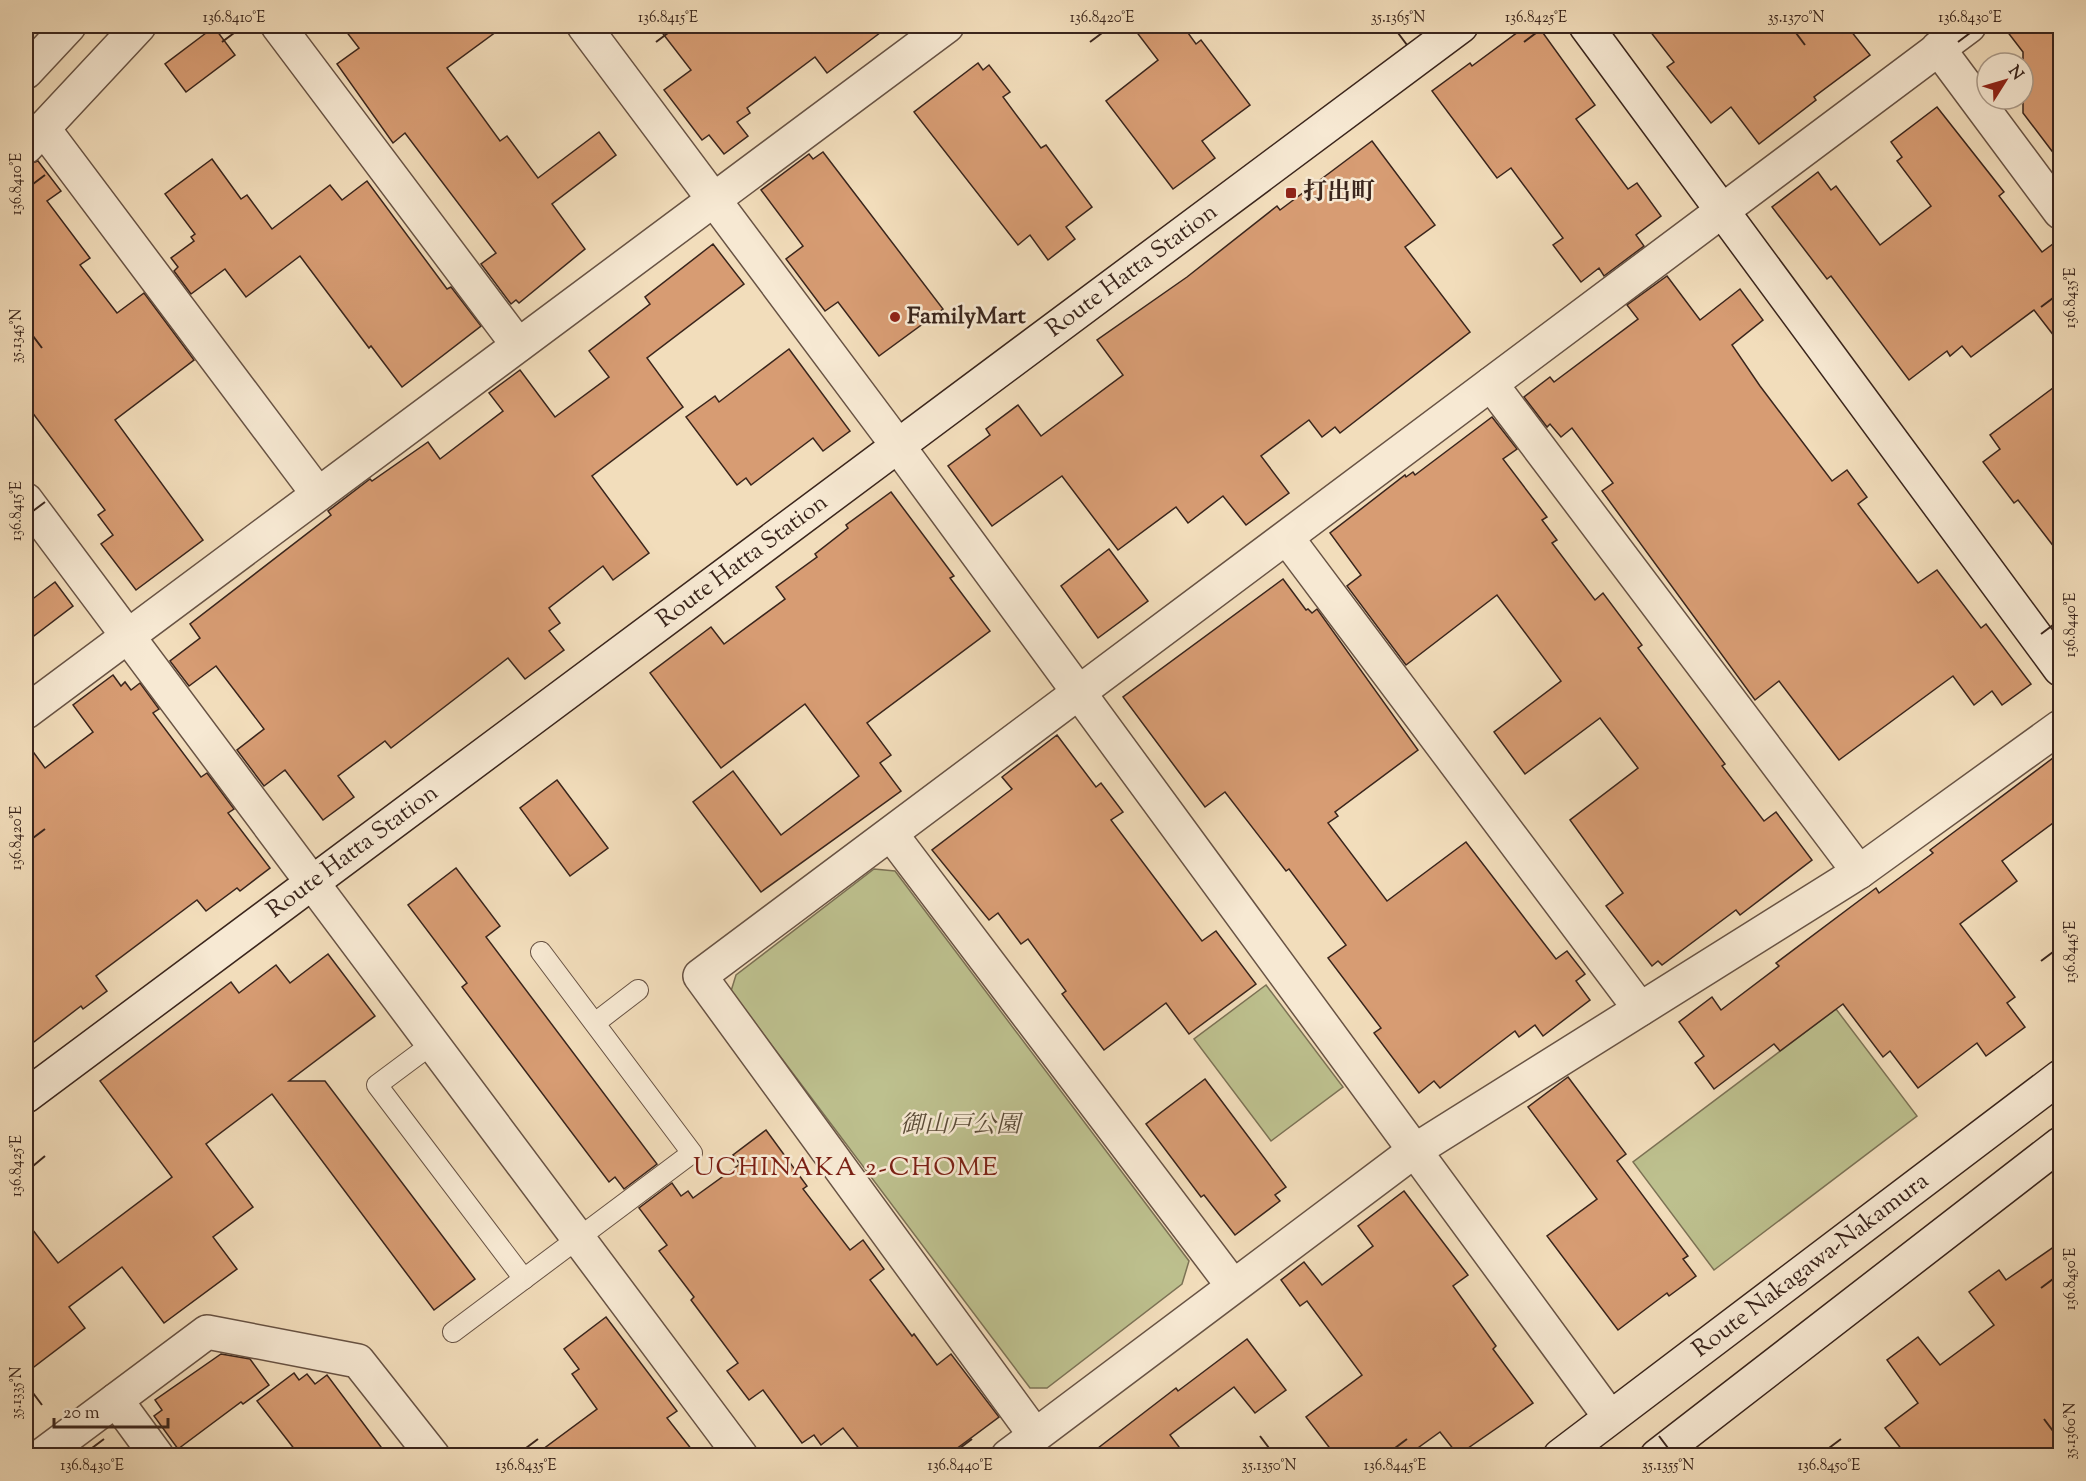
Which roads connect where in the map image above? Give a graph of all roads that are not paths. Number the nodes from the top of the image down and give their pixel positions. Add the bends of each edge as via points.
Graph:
1 (69, 26) edge
2 (139, 26) edge
3 (278, 26) edge
4 (584, 26) edge
5 (1461, 26) edge
6 (1586, 26) edge
7 (1968, 26) edge
8 (936, 29) edge
9 (1938, 48) junction
10 (26, 72) edge
11 (34, 137) edge
12 (714, 199) junction
13 (1723, 211) junction
14 (2061, 212) edge
15 (518, 345) junction
16 (1491, 384) junction
17 (898, 446) junction
18 (318, 494) junction
19 (26, 500) edge
20 (1287, 538) junction
21 (127, 636) junction
22 (2061, 669) edge
23 (1079, 693) junction
24 (26, 711) edge
25 (2061, 727) edge
26 (891, 834) junction
27 (1859, 872) junction
28 (311, 883) junction
29 (541, 952) dead end
30 (638, 990) dead end
31 (1640, 1009) junction
32 (595, 1023) junction
33 (432, 1044) junction
34 (2061, 1077) edge
35 (26, 1096) edge
36 (2061, 1144) edge
37 (1414, 1151) junction
38 (578, 1238) junction
39 (524, 1279) junction
40 (1233, 1286) junction
41 (453, 1332) dead end
42 (116, 1400) junction
43 (1610, 1418) junction
44 (1035, 1435) junction
45 (40, 1455) edge
46 (157, 1455) edge
47 (433, 1455) edge
48 (741, 1455) edge
49 (1008, 1455) edge
50 (1560, 1455) edge
51 (1657, 1455) edge

1 - 10 street
2 - 11 street
3 - 15 street
4 - 12 street
5 - 17 street, Route Hatta Station
6 - 13 street
7 - 9 street
8 - 12 street
9 - 13 street
9 - 14 street
11 - 18 street
12 - 15 street
12 - 17 street
13 - 16 street
13 - 22 street
15 - 18 street
16 - 20 street
16 - 27 street
17 - 23 street
17 - 28 street, Route Hatta Station
18 - 21 street
19 - 21 street
20 - 23 street
20 - 31 street
21 - 24 street
21 - 28 street
23 - 26 street
23 - 37 street
25 - 27 street
26 - 40 street
26 - 44 street via 700,976
27 - 31 street
28 - 33 street
28 - 35 street, Route Hatta Station
29 - 32 lane
30 - 32 lane
31 - 37 street
32 - 38 lane via 692,1153
33 - 38 street
33 - 39 lane via 377,1085
34 - 43 street, Route Nakagawa-Nakamura
36 - 51 street
37 - 40 street
37 - 43 street
38 - 39 lane
38 - 48 street
39 - 41 lane
40 - 44 street
42 - 45 street
42 - 46 street
42 - 47 street via 207,1332 358,1360
43 - 50 street, Route Nakagawa-Nakamura
44 - 49 street

